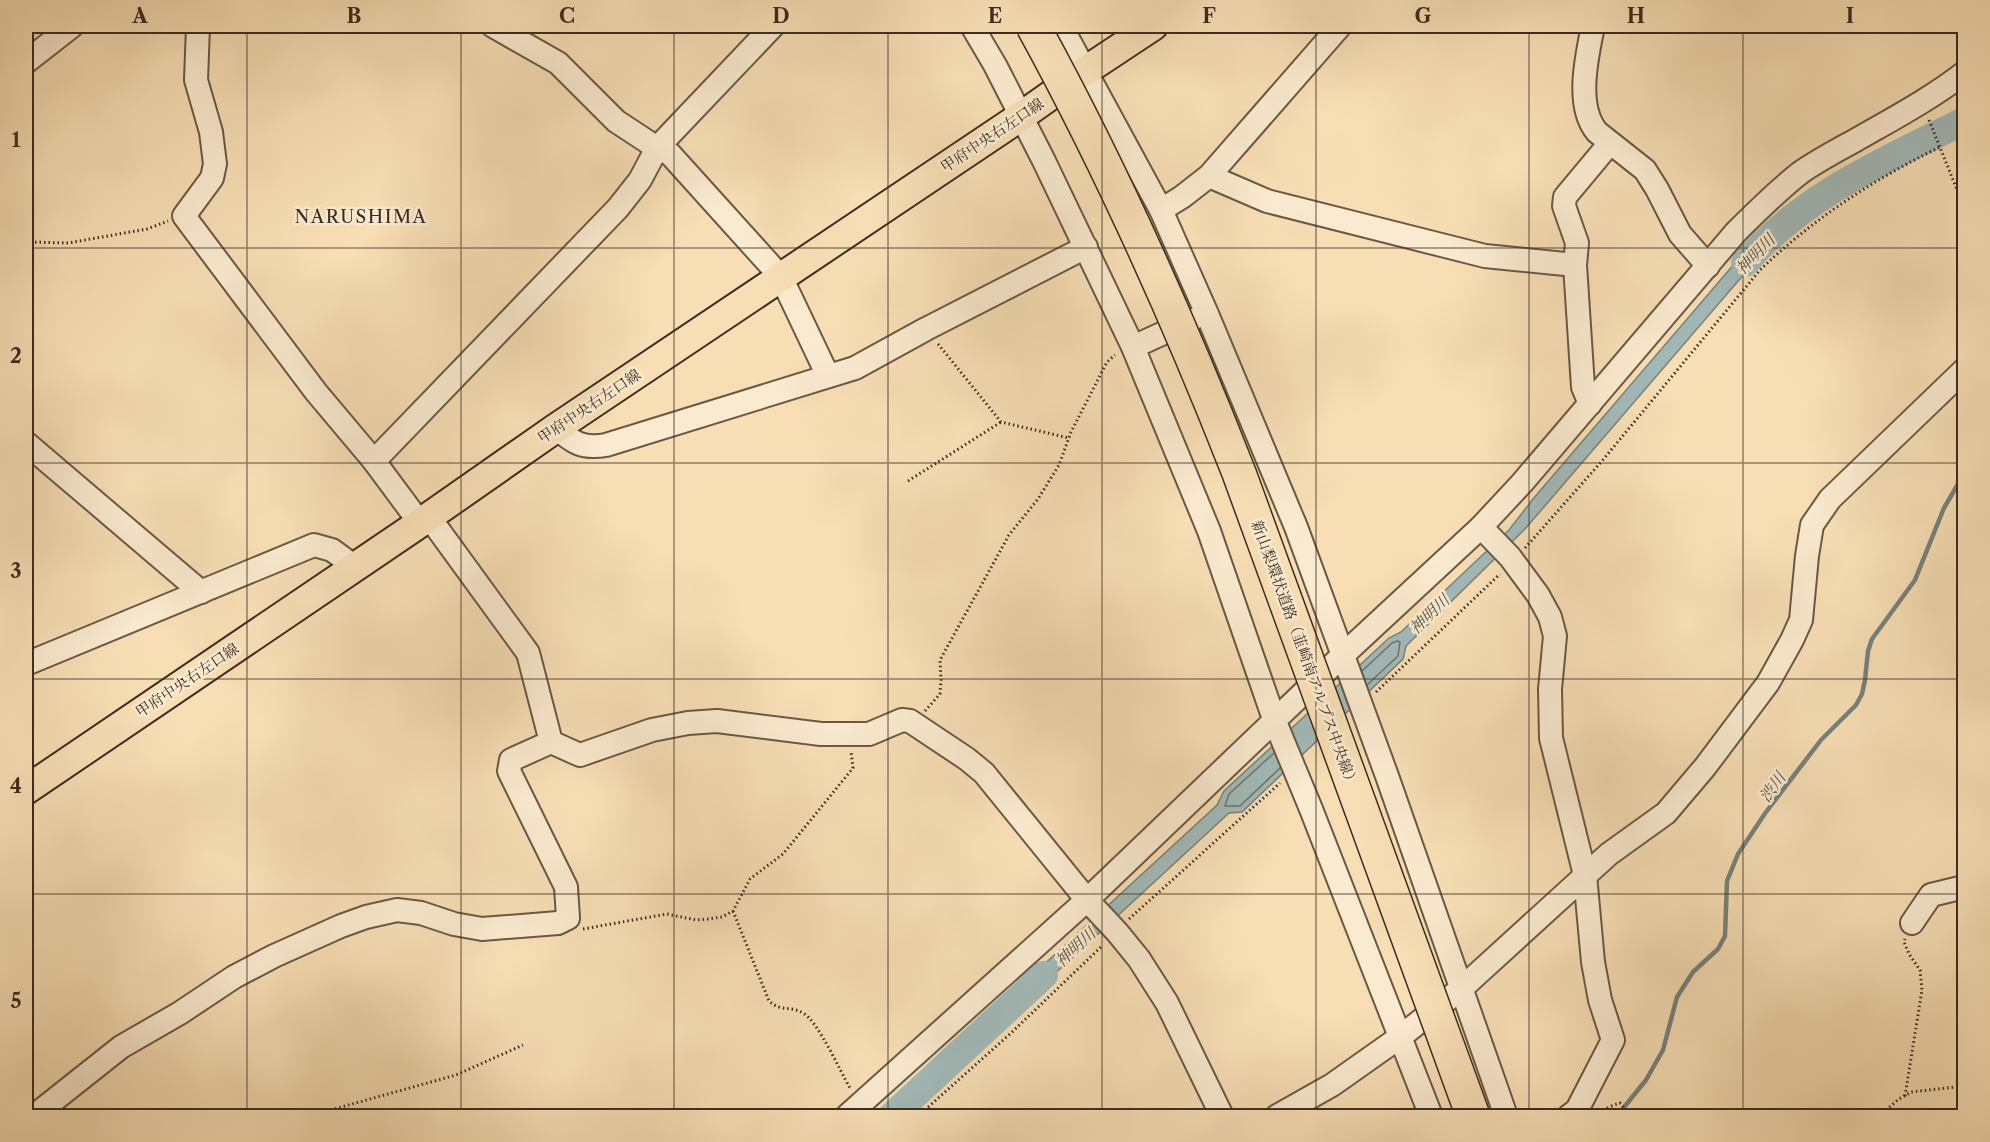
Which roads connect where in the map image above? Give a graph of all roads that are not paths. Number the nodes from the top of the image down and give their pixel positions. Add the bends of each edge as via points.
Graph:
1 (72, 26) edge
2 (198, 26) edge
3 (494, 26) edge
4 (773, 26) edge
5 (972, 26) edge
6 (1011, 26) edge
7 (1033, 26) edge
8 (1061, 26) edge
9 (1154, 26) edge
10 (1340, 26) edge
11 (1593, 26) edge
12 (26, 62) edge
13 (1085, 70) junction
14 (1965, 73) edge
15 (1020, 117) junction
16 (1610, 143) junction
17 (657, 148) junction
18 (1209, 176) junction
19 (1121, 198) junction
20 (1161, 210) junction
21 (1086, 248) junction
22 (1575, 266) junction
23 (1708, 266) junction
24 (780, 277) junction
25 (1207, 314) junction
26 (1133, 347) junction
27 (1965, 370) edge
28 (828, 376) junction
29 (1590, 404) junction
30 (556, 428) junction
31 (26, 443) edge
32 (374, 461) junction
33 (424, 520) junction
34 (1484, 530) junction
35 (355, 567) junction
36 (201, 592) junction
37 (1346, 662) junction
38 (26, 664) edge
39 (1278, 728) junction
40 (551, 742) junction
41 (26, 790) edge
42 (1585, 874) junction
43 (1965, 887) edge
44 (1090, 902) junction
45 (1912, 923) road end
46 (1462, 988) junction
47 (1400, 1037) junction
48 (853, 1111) edge
49 (34, 1116) edge
50 (1222, 1116) edge
51 (1277, 1116) edge
52 (1431, 1116) edge
53 (1473, 1116) edge
54 (1506, 1116) edge
55 (1569, 1116) edge

1 - 12 street
2 - 32 street via 196,80 211,132 215,165 212,178 184,216 316,392
3 - 17 street via 558,63 616,121
4 - 17 street
5 - 15 street
6 - 19 highway, 新山梨環状道路（韮崎南アルプス中央線）, bridge
7 - 19 highway, 新山梨環状道路（韮崎南アルプス中央線）, bridge
8 - 13 street
9 - 13 main road, 甲府中央右左口線
10 - 18 street
11 - 16 street via 1584,68 1585,103 1591,125
13 - 15 main road, 甲府中央右左口線
13 - 20 street
14 - 23 street via 1801,172 1736,232
15 - 21 street
15 - 24 main road, 甲府中央右左口線
16 - 22 street via 1564,197 1577,243
16 - 23 street via 1644,170 1680,234
17 - 24 street via 670,154
17 - 32 street via 640,180 618,208
18 - 20 street
18 - 22 street via 1268,201 1485,256
19 - 53 highway, 新山梨環状道路（韮崎南アルプス中央線）, bridge via 1199,372 1239,473
20 - 25 street
21 - 26 street
21 - 28 street via 855,368
22 - 29 street via 1583,387
23 - 29 street
24 - 28 street
24 - 30 main road, 甲府中央右左口線
25 - 26 street
25 - 37 street via 1296,527
26 - 39 street via 1209,531
27 - 42 street via 1830,500 1812,525 1801,620 1768,683 1712,758 1666,813
28 - 30 street via 606,445 590,447 573,442
29 - 34 street
30 - 33 main road, 甲府中央右左口線
31 - 36 street
32 - 33 street
33 - 35 main road, 甲府中央右左口線
33 - 40 street via 528,652
34 - 37 street
34 - 42 street via 1512,559 1538,595 1556,636 1550,689 1551,738
35 - 36 street via 332,550 314,545
35 - 41 main road, 甲府中央右左口線
36 - 38 street
37 - 39 street
37 - 46 street
39 - 44 street
39 - 47 street
40 - 44 street via 580,755 652,730 688,723 717,721 821,734 869,734 902,720 914,724 984,773
40 - 49 street via 511,760 509,771 566,887 568,918 558,923 482,929 397,910 340,926 209,992 121,1047
42 - 46 street
42 - 55 street via 1593,962 1613,1040 1577,1110
43 - 45 street via 1930,895
44 - 48 street
44 - 50 street via 1139,959 1167,1003
46 - 47 street
46 - 54 street
47 - 51 street via 1332,1085
47 - 52 street

